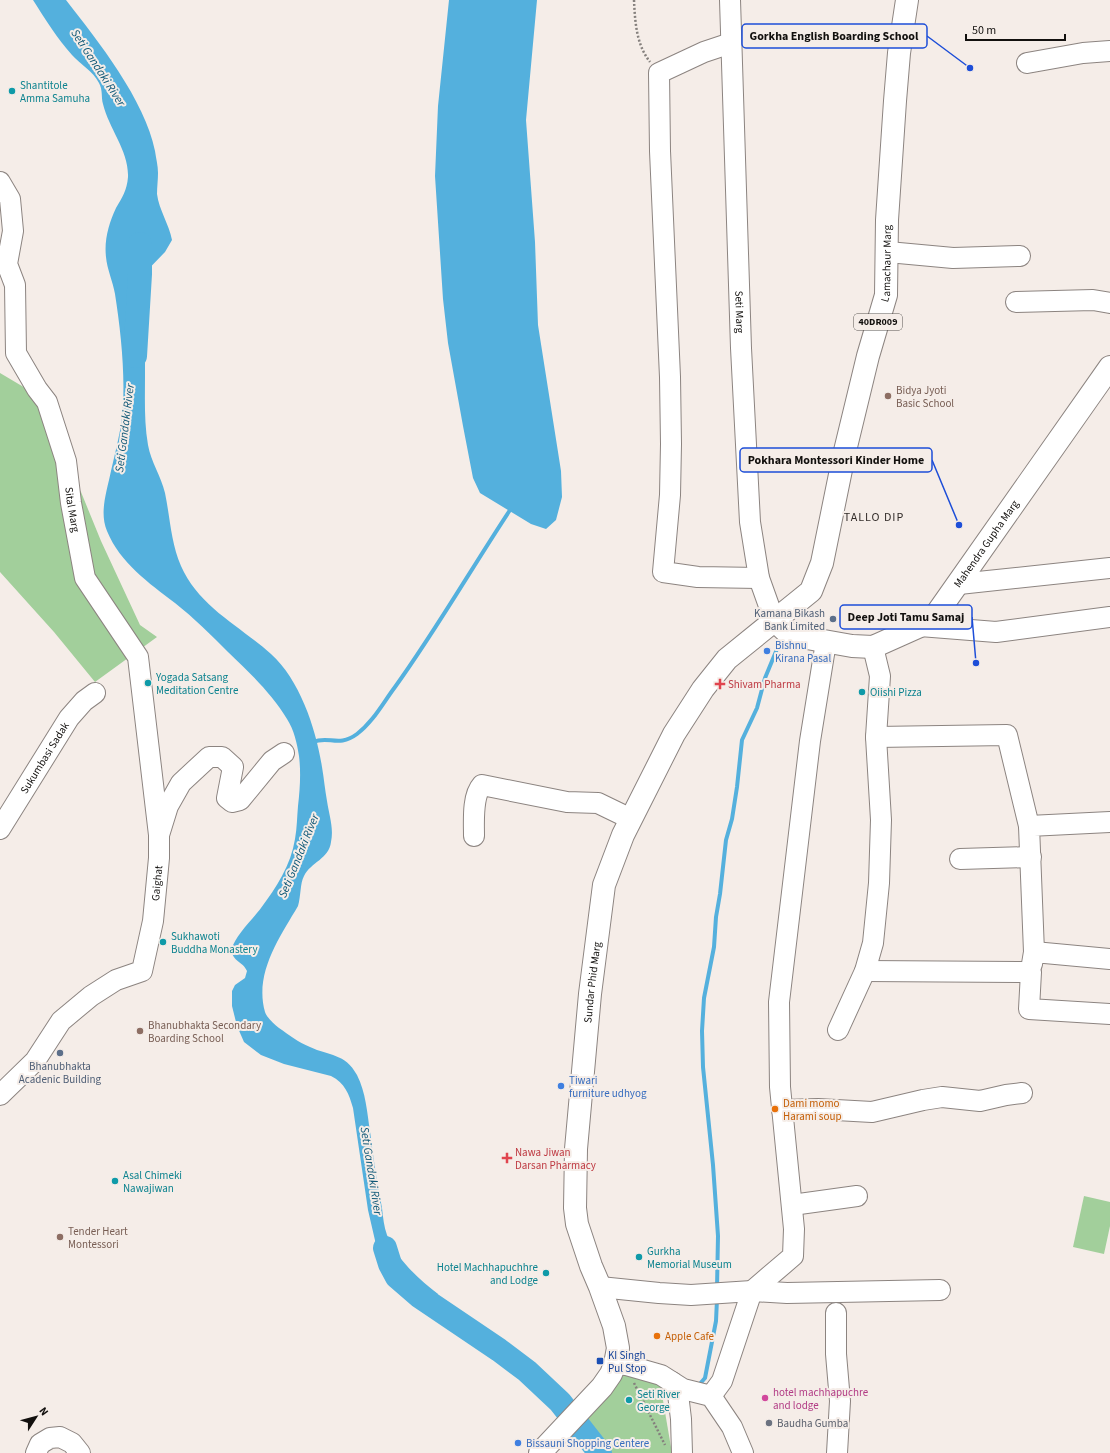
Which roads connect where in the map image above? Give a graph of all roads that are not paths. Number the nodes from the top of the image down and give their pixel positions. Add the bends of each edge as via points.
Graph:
1 (730, 0) edge
2 (907, 0) edge
3 (731, 43) junction
4 (1110, 52) edge
5 (1027, 63) dead end
6 (0, 182) edge
7 (888, 252) junction
8 (1020, 256) dead end
9 (1016, 302) dead end
10 (1110, 303) edge
11 (1110, 367) edge
12 (1110, 568) edge
13 (759, 578) junction
14 (959, 584) junction
15 (1110, 617) edge
16 (774, 620) junction
17 (920, 626) junction
18 (826, 642) junction
19 (873, 647) junction
20 (95, 693) dead end
21 (876, 737) junction
22 (284, 753) dead end
23 (631, 818) junction
24 (1110, 822) edge
25 (1029, 826) junction
26 (0, 829) edge
27 (159, 835) junction
28 (474, 836) dead end
29 (1031, 857) junction
30 (960, 859) dead end
31 (1034, 952) junction
32 (1110, 959) edge
33 (865, 971) junction
34 (1031, 972) junction
35 (1110, 1014) edge
36 (838, 1030) dead end
37 (1022, 1093) dead end
38 (0, 1095) edge
39 (782, 1110) junction
40 (858, 1196) dead end
41 (792, 1205) junction
42 (600, 1287) junction
43 (940, 1290) dead end
44 (746, 1291) junction
45 (836, 1313) dead end
46 (621, 1364) junction
47 (677, 1385) junction
48 (708, 1396) junction
49 (547, 1446) edge
50 (675, 1452) edge
51 (36, 1453) edge
52 (80, 1453) edge
53 (743, 1453) edge
54 (837, 1453) edge

1 - 3 street, Seti Marg
2 - 7 main road, Lamachaur Marg / 40DR009 via 895,101 887,220
3 - 13 street, Seti Marg via 749,506
3 - 13 street via 704,52 659,73 671,444 670,495 663,572 698,577
4 - 5 street via 1083,53
6 - 27 street, Sital Marg via 10,199 13,231 7,264 15,285 16,353 47,402 66,461 85,578 138,657
7 - 8 street via 953,258
7 - 16 main road, Lamachaur Marg / 40DR009 via 886,295 844,455 822,563 811,591
9 - 10 street via 1093,300
11 - 14 main road, Mahendra Gupha Marg
12 - 14 street
13 - 16 street, Seti Marg
14 - 17 main road, Mahendra Gupha Marg via 935,616
15 - 17 street via 996,632
16 - 18 main road, Mahendra Gupha Marg via 790,635
16 - 23 main road, Sundar Phid Marg via 727,659 703,689 674,734
17 - 19 main road, Mahendra Gupha Marg
18 - 19 main road, Mahendra Gupha Marg
18 - 39 street via 810,741 779,1002
19 - 21 street via 880,676
20 - 26 street, Sukumbasi Sadak via 69,718
21 - 25 street via 1007,735
21 - 33 street via 881,820 880,883 873,943
22 - 27 street, Gaighat via 272,761 240,800 232,802 227,798 233,767 222,757 209,757 181,783 168,806
23 - 28 street via 598,803 567,802 482,785 477,791 475,802
23 - 42 main road, Sundar Phid Marg via 604,885 590,994 576,1149 577,1224
24 - 25 street
25 - 29 street
27 - 38 street, Gaighat via 152,921 142,971 116,980 91,996 61,1021 35,1061
29 - 30 street
29 - 31 street
31 - 32 street
31 - 34 street
33 - 34 street
33 - 36 street
34 - 35 street via 1029,1008
37 - 39 street via 980,1101 942,1097 872,1112
39 - 41 street
40 - 41 street
41 - 44 street via 793,1256
42 - 44 street via 691,1295
42 - 46 main road, Sundar Phid Marg via 614,1326
43 - 44 street via 787,1293
44 - 48 street via 722,1382
45 - 54 street via 840,1401
46 - 47 street via 661,1375
46 - 49 main road, Sundar Phid Marg
47 - 48 street
47 - 50 street via 681,1419
48 - 53 street via 732,1427
51 - 52 street via 40,1444 50,1438 60,1437 72,1443

